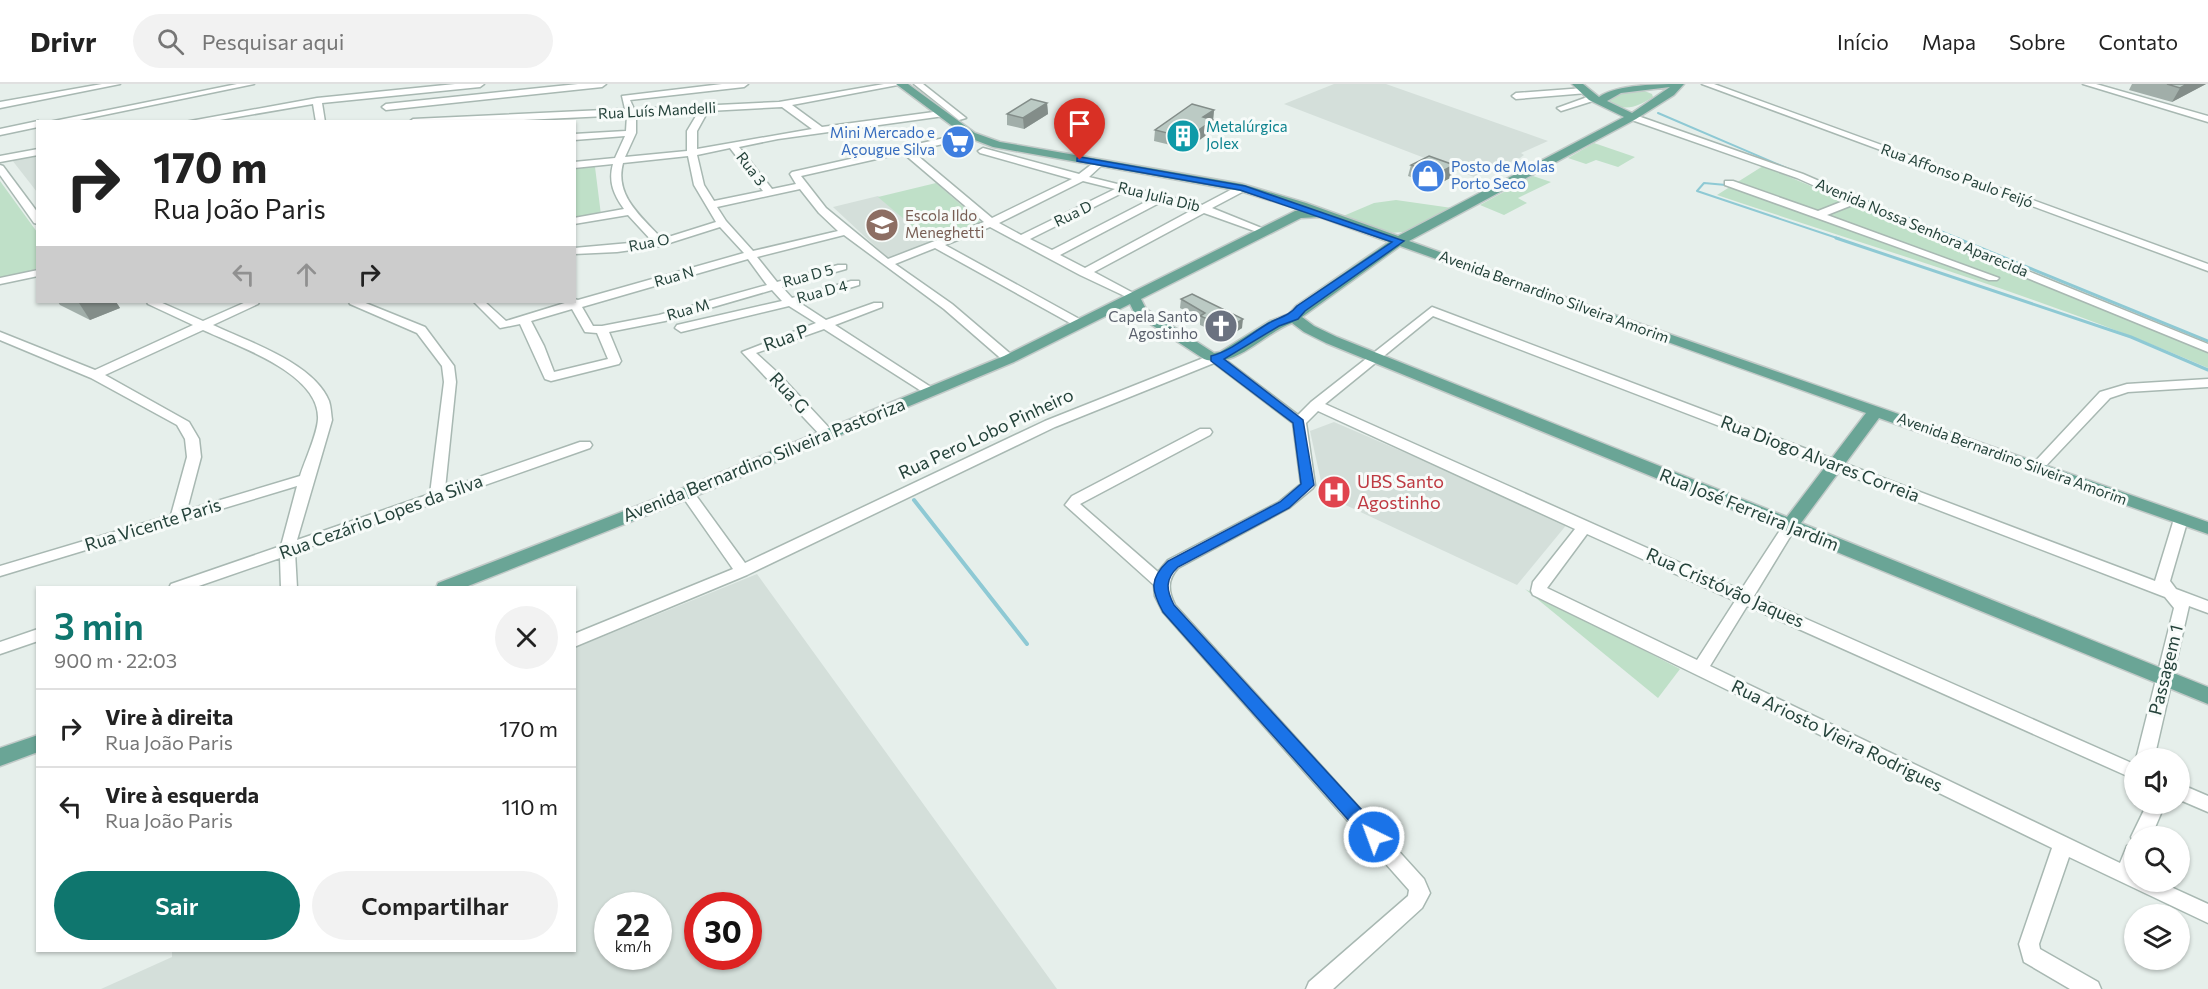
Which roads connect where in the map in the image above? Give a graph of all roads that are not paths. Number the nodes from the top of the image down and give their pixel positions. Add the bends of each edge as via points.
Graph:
1 (116, 84) edge
2 (250, 84) edge
3 (482, 84) edge
4 (602, 84) edge
5 (744, 84) edge
6 (900, 84) edge
7 (918, 84) edge
8 (1669, 84) edge
9 (1679, 84) edge
10 (1706, 84) edge
11 (2087, 84) edge
12 (1639, 85) edge
13 (669, 88) edge
14 (1516, 96) dead end
15 (481, 97) junction
16 (1593, 97) edge
17 (1662, 99) junction
18 (317, 101) junction
19 (784, 104) junction
20 (0, 105) edge
21 (386, 107) dead end
22 (705, 108) junction
23 (1561, 108) dead end
24 (1647, 108) junction
25 (630, 113) junction
26 (941, 114) junction
27 (1632, 117) junction
28 (469, 118) junction
29 (962, 118) dead end
30 (2208, 119) edge
31 (62, 120) edge
32 (201, 120) edge
33 (321, 120) edge
34 (441, 120) edge
35 (36, 124) edge
36 (820, 130) junction
37 (0, 132) edge
38 (631, 132) junction
39 (971, 135) junction
40 (576, 136) edge
41 (732, 144) junction
42 (904, 150) junction
43 (983, 151) dead end
44 (36, 152) edge
45 (692, 153) junction
46 (0, 159) edge
47 (617, 161) junction
48 (1099, 163) junction
49 (576, 165) edge
50 (0, 168) edge
51 (1081, 178) junction
52 (1729, 183) dead end
53 (801, 186) junction
54 (1125, 188) junction
55 (1242, 188) junction
56 (770, 193) junction
57 (1162, 197) junction
58 (1855, 200) junction
59 (36, 201) edge
60 (24, 204) junction
61 (710, 205) junction
62 (1203, 207) junction
63 (1300, 210) junction
64 (632, 211) junction
65 (1820, 214) junction
66 (1324, 215) joint
67 (36, 218) edge
68 (576, 221) edge
69 (722, 223) junction
70 (991, 223) junction
71 (1264, 231) junction
72 (845, 232) junction
73 (1020, 239) junction
74 (1399, 241) junction
75 (1953, 242) junction
76 (660, 243) junction
77 (936, 244) junction
78 (576, 251) edge
79 (1930, 254) junction
80 (750, 255) junction
81 (1051, 255) junction
82 (887, 263) junction
83 (842, 267) dead end
84 (2208, 268) edge
85 (36, 273) edge
86 (1084, 273) junction
87 (1992, 278) dead end
88 (0, 281) edge
89 (855, 283) dead end
90 (773, 285) junction
91 (1133, 297) junction
92 (789, 301) junction
93 (576, 302) edge
94 (154, 303) edge
95 (252, 303) edge
96 (356, 303) edge
97 (480, 303) edge
98 (574, 303) edge
99 (878, 305) dead end
100 (1140, 311) junction
101 (524, 320) junction
102 (1297, 320) junction
103 (1079, 324) junction
104 (203, 325) junction
105 (825, 325) junction
106 (681, 328) dead end
107 (602, 330) junction
108 (0, 336) edge
109 (2208, 348) edge
110 (748, 352) joint
111 (1375, 356) junction
112 (1215, 358) junction
113 (1009, 359) junction
114 (95, 375) junction
115 (2208, 383) edge
116 (931, 391) junction
117 (1316, 405) junction
118 (1876, 411) junction
119 (1299, 422) junction
120 (1205, 432) dead end
121 (828, 435) junction
122 (585, 445) dead end
123 (1836, 465) junction
124 (2036, 468) junction
125 (306, 479) junction
126 (687, 493) junction
127 (437, 496) junction
128 (177, 518) junction
129 (2181, 519) junction
130 (1585, 526) junction
131 (1789, 527) junction
132 (2208, 528) edge
133 (287, 551) junction
134 (0, 571) edge
135 (742, 571) junction
136 (1160, 582) junction
137 (183, 586) edge
138 (289, 586) edge
139 (450, 586) edge
140 (2170, 592) junction
141 (1746, 598) junction
142 (2208, 607) edge
143 (36, 636) edge
144 (576, 641) edge
145 (0, 648) edge
146 (1699, 670) junction
147 (2164, 678) junction
148 (2208, 696) edge
149 (36, 744) edge
150 (2148, 748) edge
151 (0, 757) edge
152 (2124, 768) edge
153 (2190, 796) edge
154 (2208, 804) edge
155 (2063, 844) junction
156 (2124, 874) edge
157 (2161, 892) edge
158 (2208, 914) edge
159 (1317, 989) edge
160 (2090, 989) edge

1 - 20 street
2 - 31 street via 175,95
3 - 15 street
3 - 18 street
4 - 15 street
5 - 13 street
6 - 19 street, Rua Luís Mandelli
6 - 26 main road
7 - 29 street
8 - 12 main road
9 - 17 main road
10 - 84 street, Rua Affonso Paulo Feijó
11 - 30 street
12 - 16 main road
12 - 17 main road via 1657,92
13 - 25 street via 625,98
14 - 16 street
15 - 21 street
15 - 28 street
16 - 23 street
16 - 24 main road via 1628,110
16 - 27 main road
17 - 24 main road
18 - 32 street
18 - 33 street
19 - 22 street, Rua Luís Mandelli
19 - 36 street
22 - 25 street, Rua Luís Mandelli
22 - 45 street via 692,131
24 - 27 main road
25 - 28 street, Rua Luís Mandelli
25 - 38 street
26 - 36 street
26 - 39 main road
27 - 58 street, Avenida Nossa Senhora Aparecida via 1783,169
27 - 74 main road
28 - 34 street, Rua Luís Mandelli
35 - 37 street
36 - 41 street
38 - 40 street
38 - 47 street
39 - 42 street
39 - 48 main road via 997,145
41 - 45 street
41 - 56 street, Rua 3
42 - 53 street via 795,174
42 - 70 street
43 - 51 street, Rua Julia Dib
44 - 46 street
45 - 47 street
45 - 61 street via 699,185
47 - 49 street
47 - 64 street via 617,187
48 - 51 street
48 - 55 main road
50 - 60 street
51 - 54 street, Rua Julia Dib
51 - 70 street
52 - 65 street
53 - 56 street
53 - 72 street
54 - 57 street, Rua Julia Dib
54 - 73 street, Rua D
55 - 62 street
55 - 63 main road
56 - 61 street
57 - 62 street, Rua Julia Dib
57 - 81 street
58 - 65 street
58 - 75 street, Avenida Nossa Senhora Aparecida
59 - 60 street
60 - 67 street
61 - 69 street
62 - 71 street, Rua Julia Dib
62 - 86 street
63 - 66 main road, Avenida Bernardino Silveira Pastoriza
63 - 71 main road, Avenida Bernardino Silveira Pastoriza
64 - 68 street
64 - 76 street
65 - 79 street
66 - 74 main road, Avenida Bernardino Silveira Amorim
69 - 76 street, Rua O
69 - 80 street
70 - 73 street
70 - 77 street
71 - 91 main road, Avenida Bernardino Silveira Pastoriza
72 - 80 street, Rua N
72 - 82 street
73 - 81 street
74 - 102 main road via 1301,309
74 - 118 main road, Avenida Bernardino Silveira Amorim
75 - 79 street
75 - 109 street, Avenida Nossa Senhora Aparecida
76 - 78 street, Rua O
77 - 82 street
77 - 103 street
79 - 87 street
80 - 90 street
80 - 93 street, Rua N
81 - 86 street
82 - 113 street
83 - 90 street, Rua D 5
85 - 88 street
86 - 91 street
89 - 92 street, Rua D 4
90 - 92 street
90 - 107 street, Rua M via 661,318
91 - 100 main road
91 - 103 main road, Avenida Bernardino Silveira Pastoriza
92 - 105 street
92 - 106 street, Rua D 4
94 - 104 street
95 - 104 street
96 - 127 street via 421,330 448,366 450,382
97 - 101 street, Rua N via 504,325
98 - 101 street, Rua N
98 - 107 street via 589,329
99 - 105 street, Rua P
100 - 103 main road, Avenida Bernardino Silveira Pastoriza
100 - 112 main road
101 - 107 street via 552,378 615,361
102 - 111 main road, Rua José Ferreira Jardim
102 - 112 main road, Rua Pero Lobo Pinheiro
103 - 113 main road, Avenida Bernardino Silveira Pastoriza
104 - 114 street
104 - 125 street via 282,362 314,387 323,402 325,420
105 - 110 street, Rua P
105 - 116 street
108 - 114 street
110 - 121 street, Rua G
111 - 117 street
111 - 123 street, Rua Diogo Alvares Correia via 1432,311
111 - 131 main road, Rua José Ferreira Jardim
112 - 119 street
112 - 135 street, Rua Pero Lobo Pinheiro via 1050,424
113 - 116 main road, Avenida Bernardino Silveira Pastoriza
114 - 128 street via 182,423 192,439 194,457
115 - 124 street via 2127,388 2105,395
116 - 121 main road, Avenida Bernardino Silveira Pastoriza
117 - 119 street
117 - 130 street, Rua Cristóvão Jaques
118 - 123 main road
118 - 124 main road, Avenida Bernardino Silveira Amorim
119 - 136 street via 1308,485 1284,505 1173,564
120 - 136 street via 1072,505
121 - 126 main road, Avenida Bernardino Silveira Pastoriza
122 - 127 street, Rua Cezário Lopes da Silva
123 - 131 main road
123 - 140 street, Rua Diogo Alvares Correia
124 - 129 main road, Avenida Bernardino Silveira Amorim
125 - 128 street, Rua Vicente Paris
125 - 133 street
126 - 135 street
126 - 139 main road, Avenida Bernardino Silveira Pastoriza
127 - 133 street, Rua Cezário Lopes da Silva
128 - 134 street, Rua Vicente Paris
129 - 132 main road, Avenida Bernardino Silveira Amorim
129 - 140 street, Passagem 1 via 2162,582
130 - 141 street, Rua Cristóvão Jaques
130 - 146 street, Rua Ariosto Vieira Rodrigues via 1539,585 1539,591
131 - 141 street
131 - 147 main road, Rua José Ferreira Jardim
133 - 137 street, Rua Cezário Lopes da Silva
133 - 138 street
135 - 144 street, Rua Pero Lobo Pinheiro
136 - 159 street via 1168,608 1410,876 1420,892 1415,902
140 - 142 street, Rua Diogo Alvares Correia
140 - 147 street, Passagem 1 via 2182,607
141 - 146 street
141 - 152 street, Rua Cristóvão Jaques
143 - 145 street
146 - 155 street, Rua Ariosto Vieira Rodrigues
147 - 148 main road, Rua José Ferreira Jardim
147 - 150 street, Passagem 1
149 - 151 main road
153 - 154 street
155 - 156 street, Rua Ariosto Vieira Rodrigues
155 - 160 street via 2029,944 2031,955
157 - 158 street, Rua Ariosto Vieira Rodrigues

